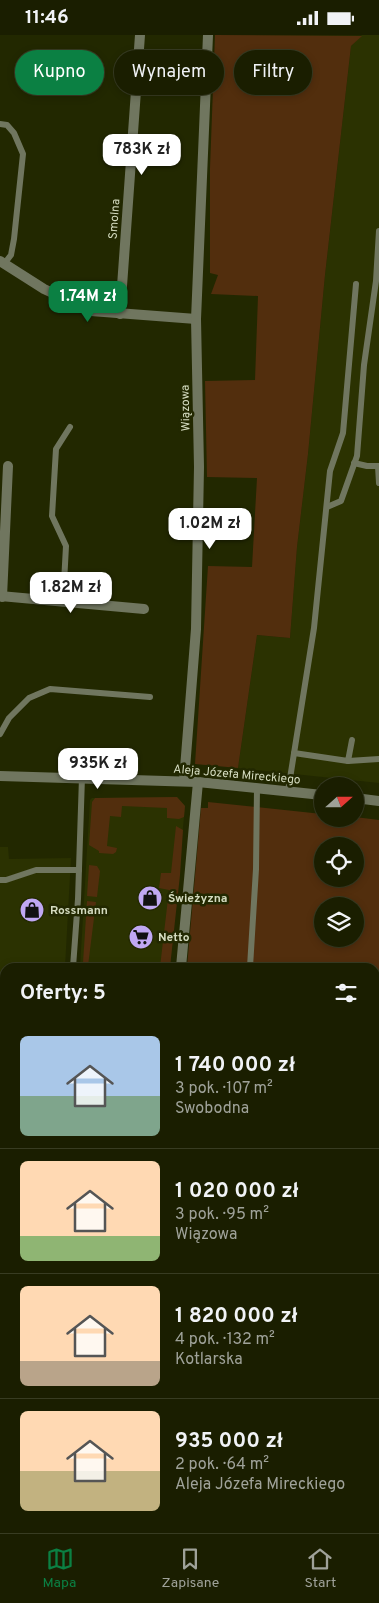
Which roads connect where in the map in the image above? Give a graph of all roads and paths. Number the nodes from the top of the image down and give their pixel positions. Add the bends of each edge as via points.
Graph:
1 (140, 35) edge
2 (208, 35) edge
3 (0, 124) edge
4 (379, 231) edge
5 (2, 263) edge
6 (356, 284) dead end
7 (120, 314) junction
8 (196, 319) junction
9 (70, 427) dead end
10 (354, 463) junction
11 (8, 466) dead end
12 (378, 466) edge
13 (379, 483) edge
14 (327, 507) junction
15 (1, 597) edge
16 (64, 601) junction
17 (144, 609) dead end
18 (150, 697) dead end
19 (0, 734) edge
20 (352, 740) dead end
21 (294, 753) junction
22 (379, 759) edge
23 (348, 761) junction
24 (0, 776) edge
25 (82, 777) junction
26 (184, 781) junction
27 (198, 782) junction
28 (257, 787) junction
29 (288, 791) junction
30 (314, 794) edge
31 (364, 799) edge
32 (379, 801) edge
33 (79, 870) junction
34 (0, 880) edge
35 (73, 963) edge
36 (181, 963) edge
37 (250, 963) edge

1 - 7 street, Smolna
2 - 8 street, Wiązowa
3 - 5 lane via 7,125 14,133 23,154 11,255
4 - 10 lane via 361,422
5 - 7 street via 44,289 91,311
6 - 14 lane via 343,433 330,471
7 - 8 street
8 - 26 street, Wiązowa via 199,467 196,629
9 - 16 lane via 56,449 52,516 66,546
10 - 12 lane
10 - 14 lane via 341,501
11 - 15 street
12 - 13 lane
14 - 21 lane via 314,628
15 - 16 street
16 - 17 street
18 - 19 lane via 50,689 29,698 9,718
20 - 23 lane
21 - 23 lane
21 - 29 lane
22 - 23 lane
24 - 25 street, Aleja Józefa Mireckiego
25 - 26 street, Aleja Józefa Mireckiego
25 - 33 lane
26 - 27 street, Aleja Józefa Mireckiego
27 - 28 street, Aleja Józefa Mireckiego
27 - 36 street
28 - 29 street, Aleja Józefa Mireckiego
28 - 37 lane
29 - 30 street, Aleja Józefa Mireckiego
31 - 32 street
33 - 34 lane via 36,870
33 - 35 lane

